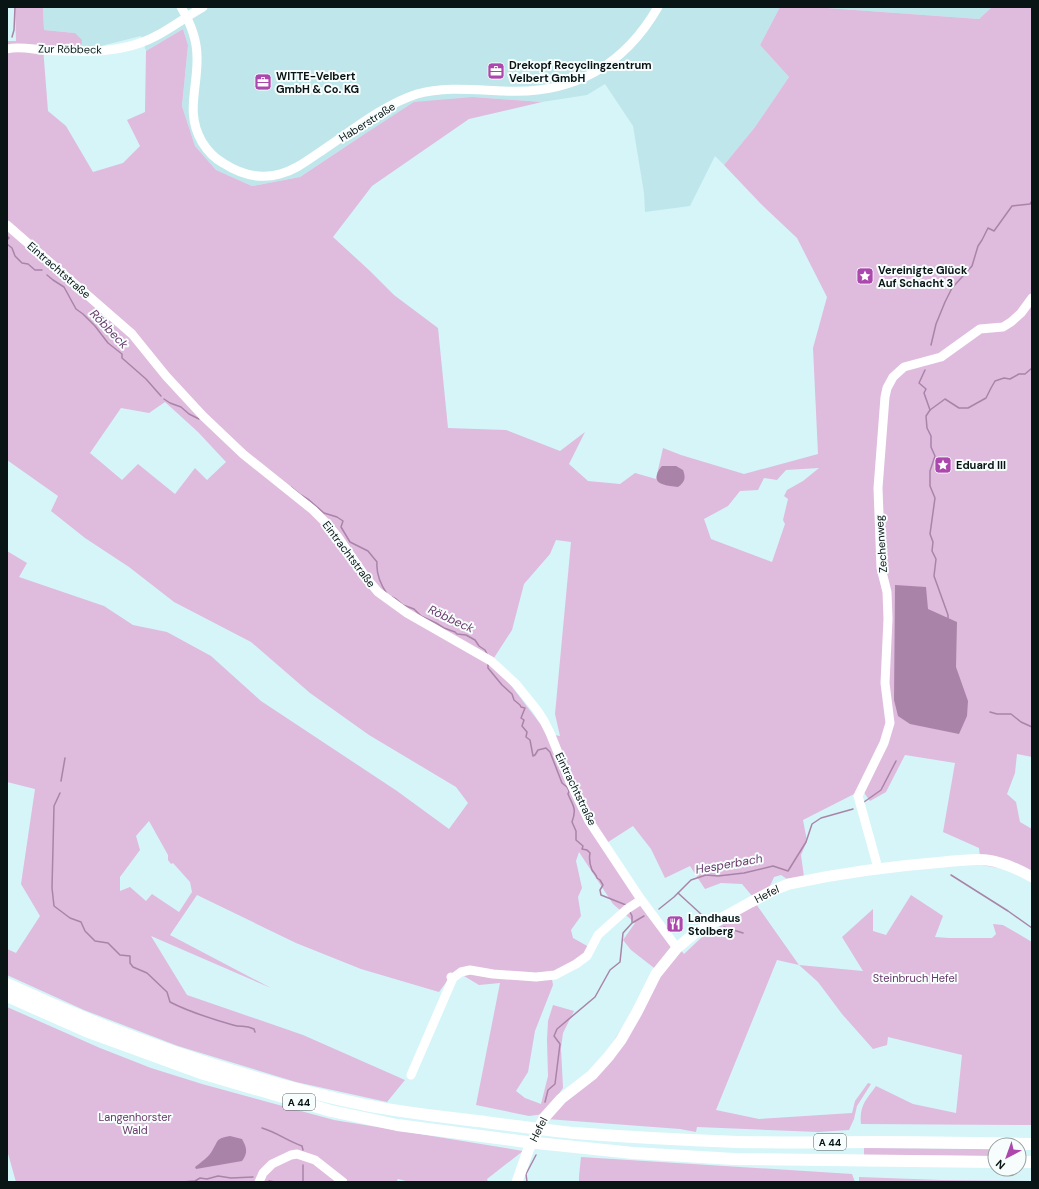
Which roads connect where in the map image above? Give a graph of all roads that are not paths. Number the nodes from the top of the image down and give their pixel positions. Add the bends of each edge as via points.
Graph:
1 (181, 7) edge
2 (203, 7) edge
3 (658, 7) edge
4 (187, 17) junction
5 (7, 49) edge
6 (7, 225) edge
7 (1032, 298) edge
8 (878, 868) junction
9 (1032, 877) edge
10 (641, 900) junction
11 (677, 948) junction
12 (7, 984) edge
13 (7, 996) edge
14 (411, 1075) dead end
15 (1032, 1144) edge
16 (987, 1162) edge
17 (259, 1182) edge
18 (343, 1182) edge
19 (517, 1182) edge

1 - 4 street, Haberstraße
2 - 4 street, Zur Röbbeck
3 - 4 street, Haberstraße via 643,30 622,53 596,72 578,81 564,86 521,92 446,90 418,94 387,107 297,167 278,174 261,176 245,174 224,164 200,139 192,109 196,43
4 - 5 street, Zur Röbbeck via 156,36 117,49 86,52 17,47
6 - 10 street, Eintrachtstraße via 132,334 166,376 237,449 317,514 338,537 378,592 407,613 491,661 516,684 544,721 589,821
7 - 8 street, Zechenweg via 1021,313 1003,327 980,329 941,357 904,367 893,377 887,388 878,488 881,568 887,592 885,683 890,723 884,743 858,796
8 - 9 main road, Hefel via 985,859 1003,863
8 - 11 main road, Hefel via 803,881 776,889 694,933
10 - 11 street, Eintrachtstraße
10 - 14 street via 598,935 586,956 555,975 536,977 470,970 452,977
11 - 19 main road, Hefel via 656,974 630,1024 609,1056 592,1076 554,1105 544,1118 529,1148
12 - 15 highway, A 44 via 133,1037 208,1063 368,1105 422,1114 573,1133 690,1140
13 - 16 highway, A 44 via 86,1031 204,1074 331,1111 397,1125 610,1151 689,1156
17 - 18 street via 272,1164 297,1154 315,1160

